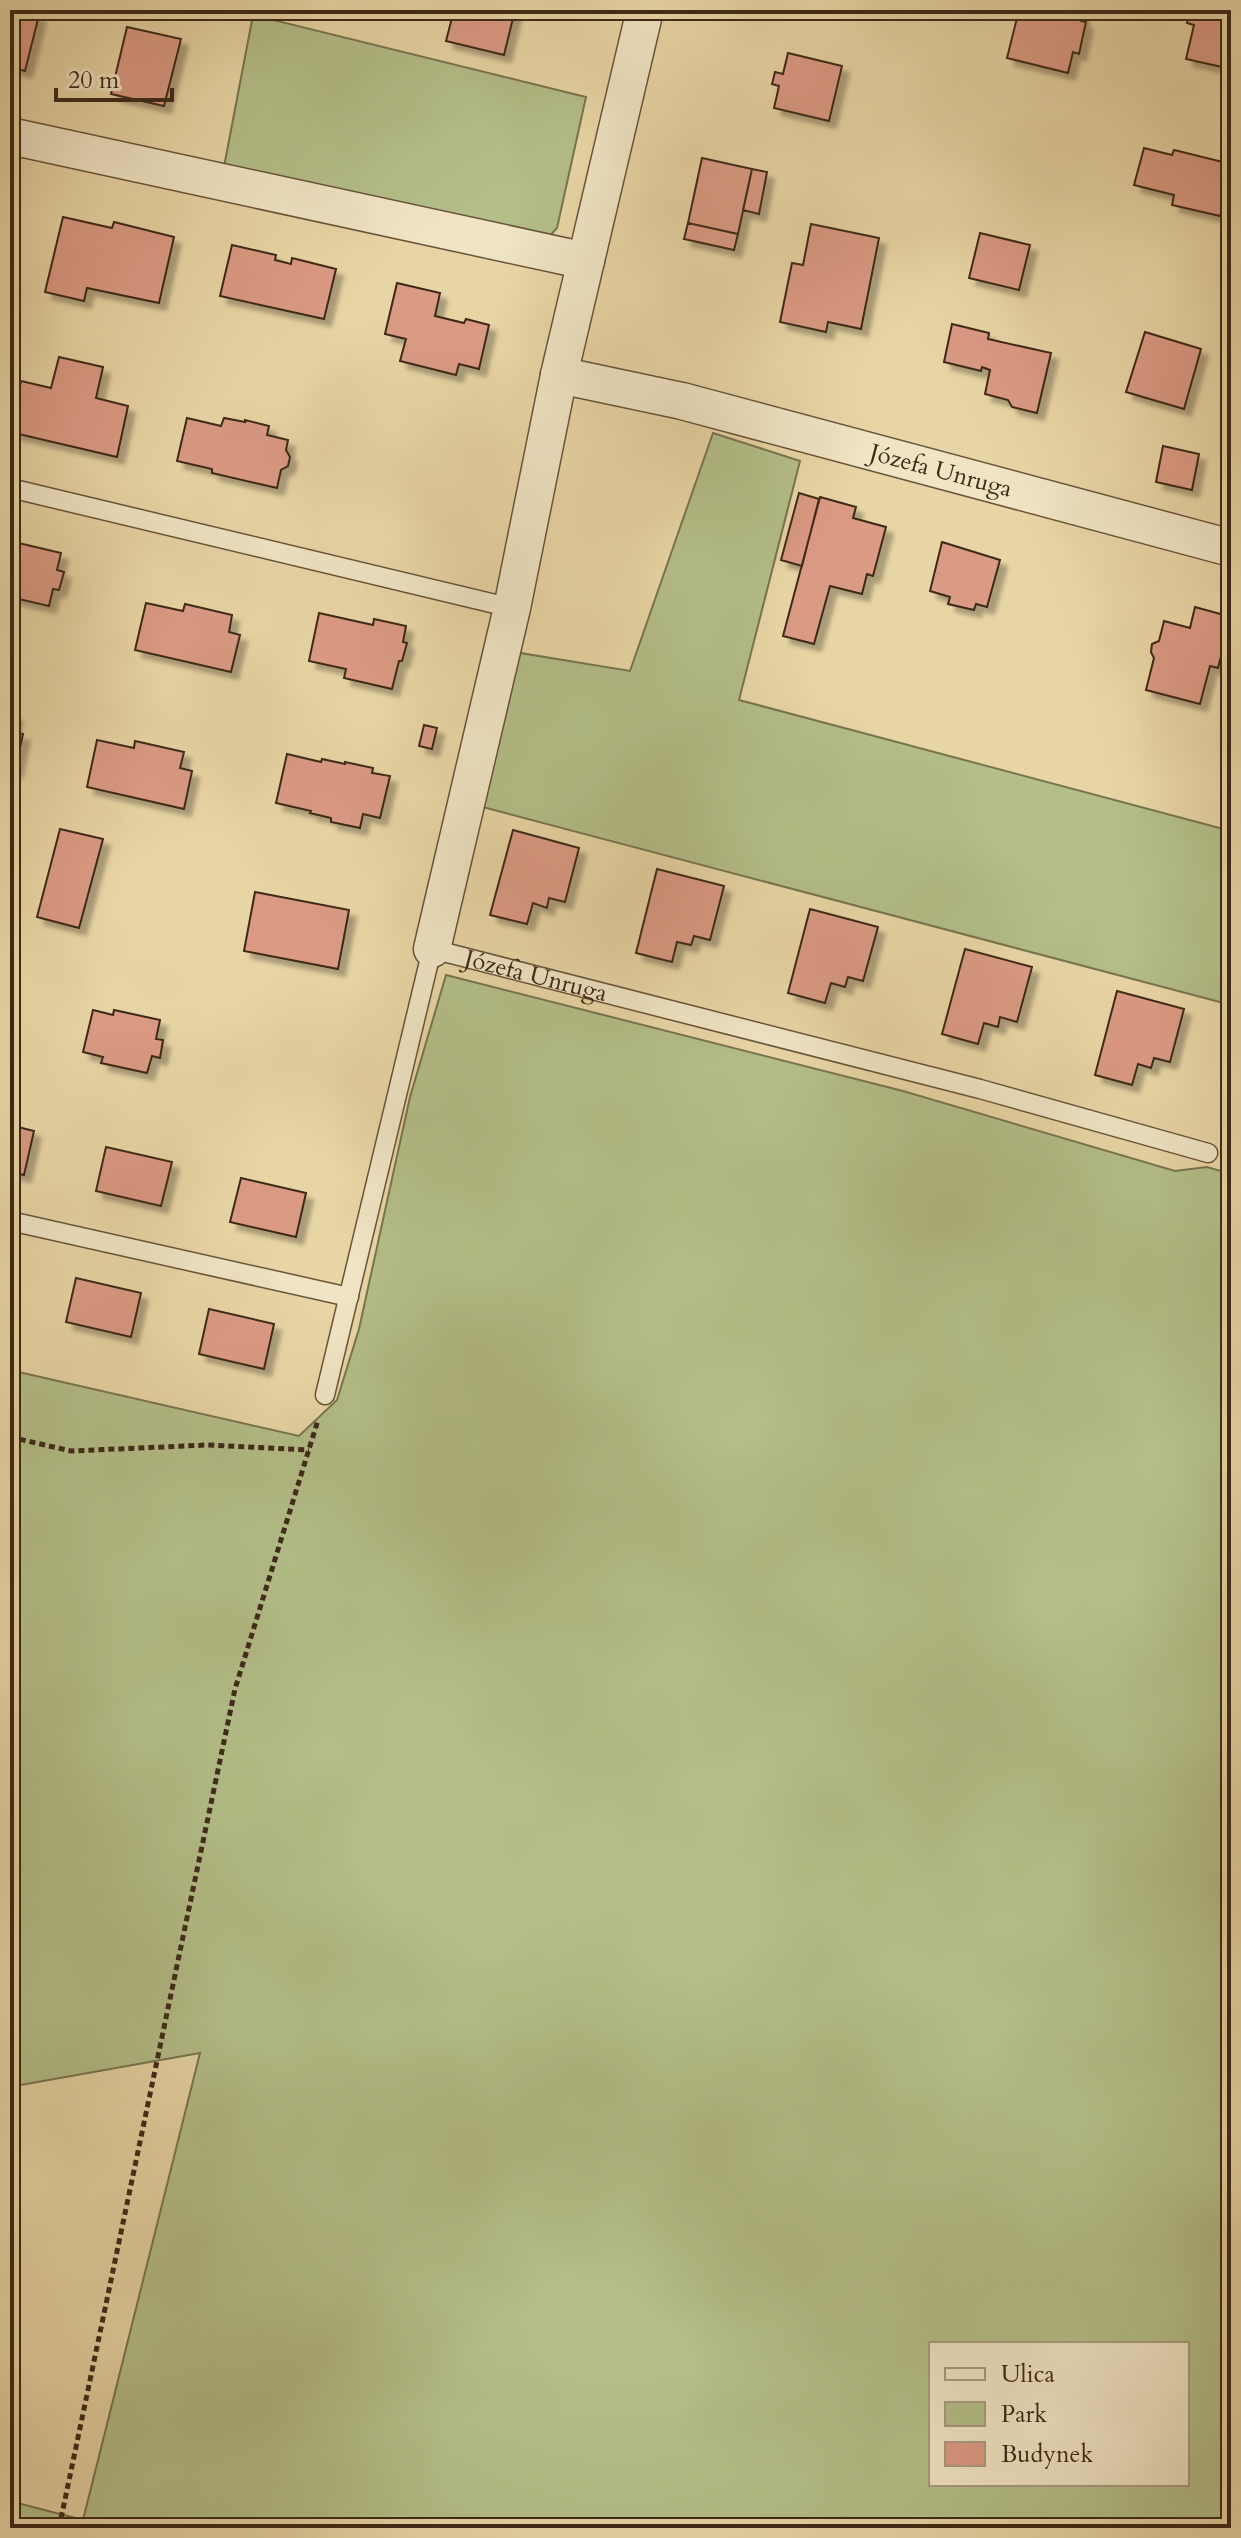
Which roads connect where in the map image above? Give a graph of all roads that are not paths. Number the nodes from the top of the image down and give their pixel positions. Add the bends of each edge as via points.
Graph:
1 (645, 10) edge
2 (10, 136) edge
3 (586, 261) junction
4 (559, 375) junction
5 (10, 488) edge
6 (1231, 548) edge
7 (512, 608) junction
8 (432, 949) junction
9 (1208, 1153) dead end
10 (10, 1221) edge
11 (349, 1297) junction
12 (325, 1395) road end

1 - 3 street, Józefa Unruga
2 - 3 street
3 - 4 street, Józefa Unruga
4 - 6 street, Józefa Unruga via 682,401
4 - 7 street, Józefa Unruga
5 - 7 lane
7 - 8 street, Józefa Unruga
8 - 9 lane, Józefa Unruga
8 - 11 lane
10 - 11 lane
11 - 12 lane

